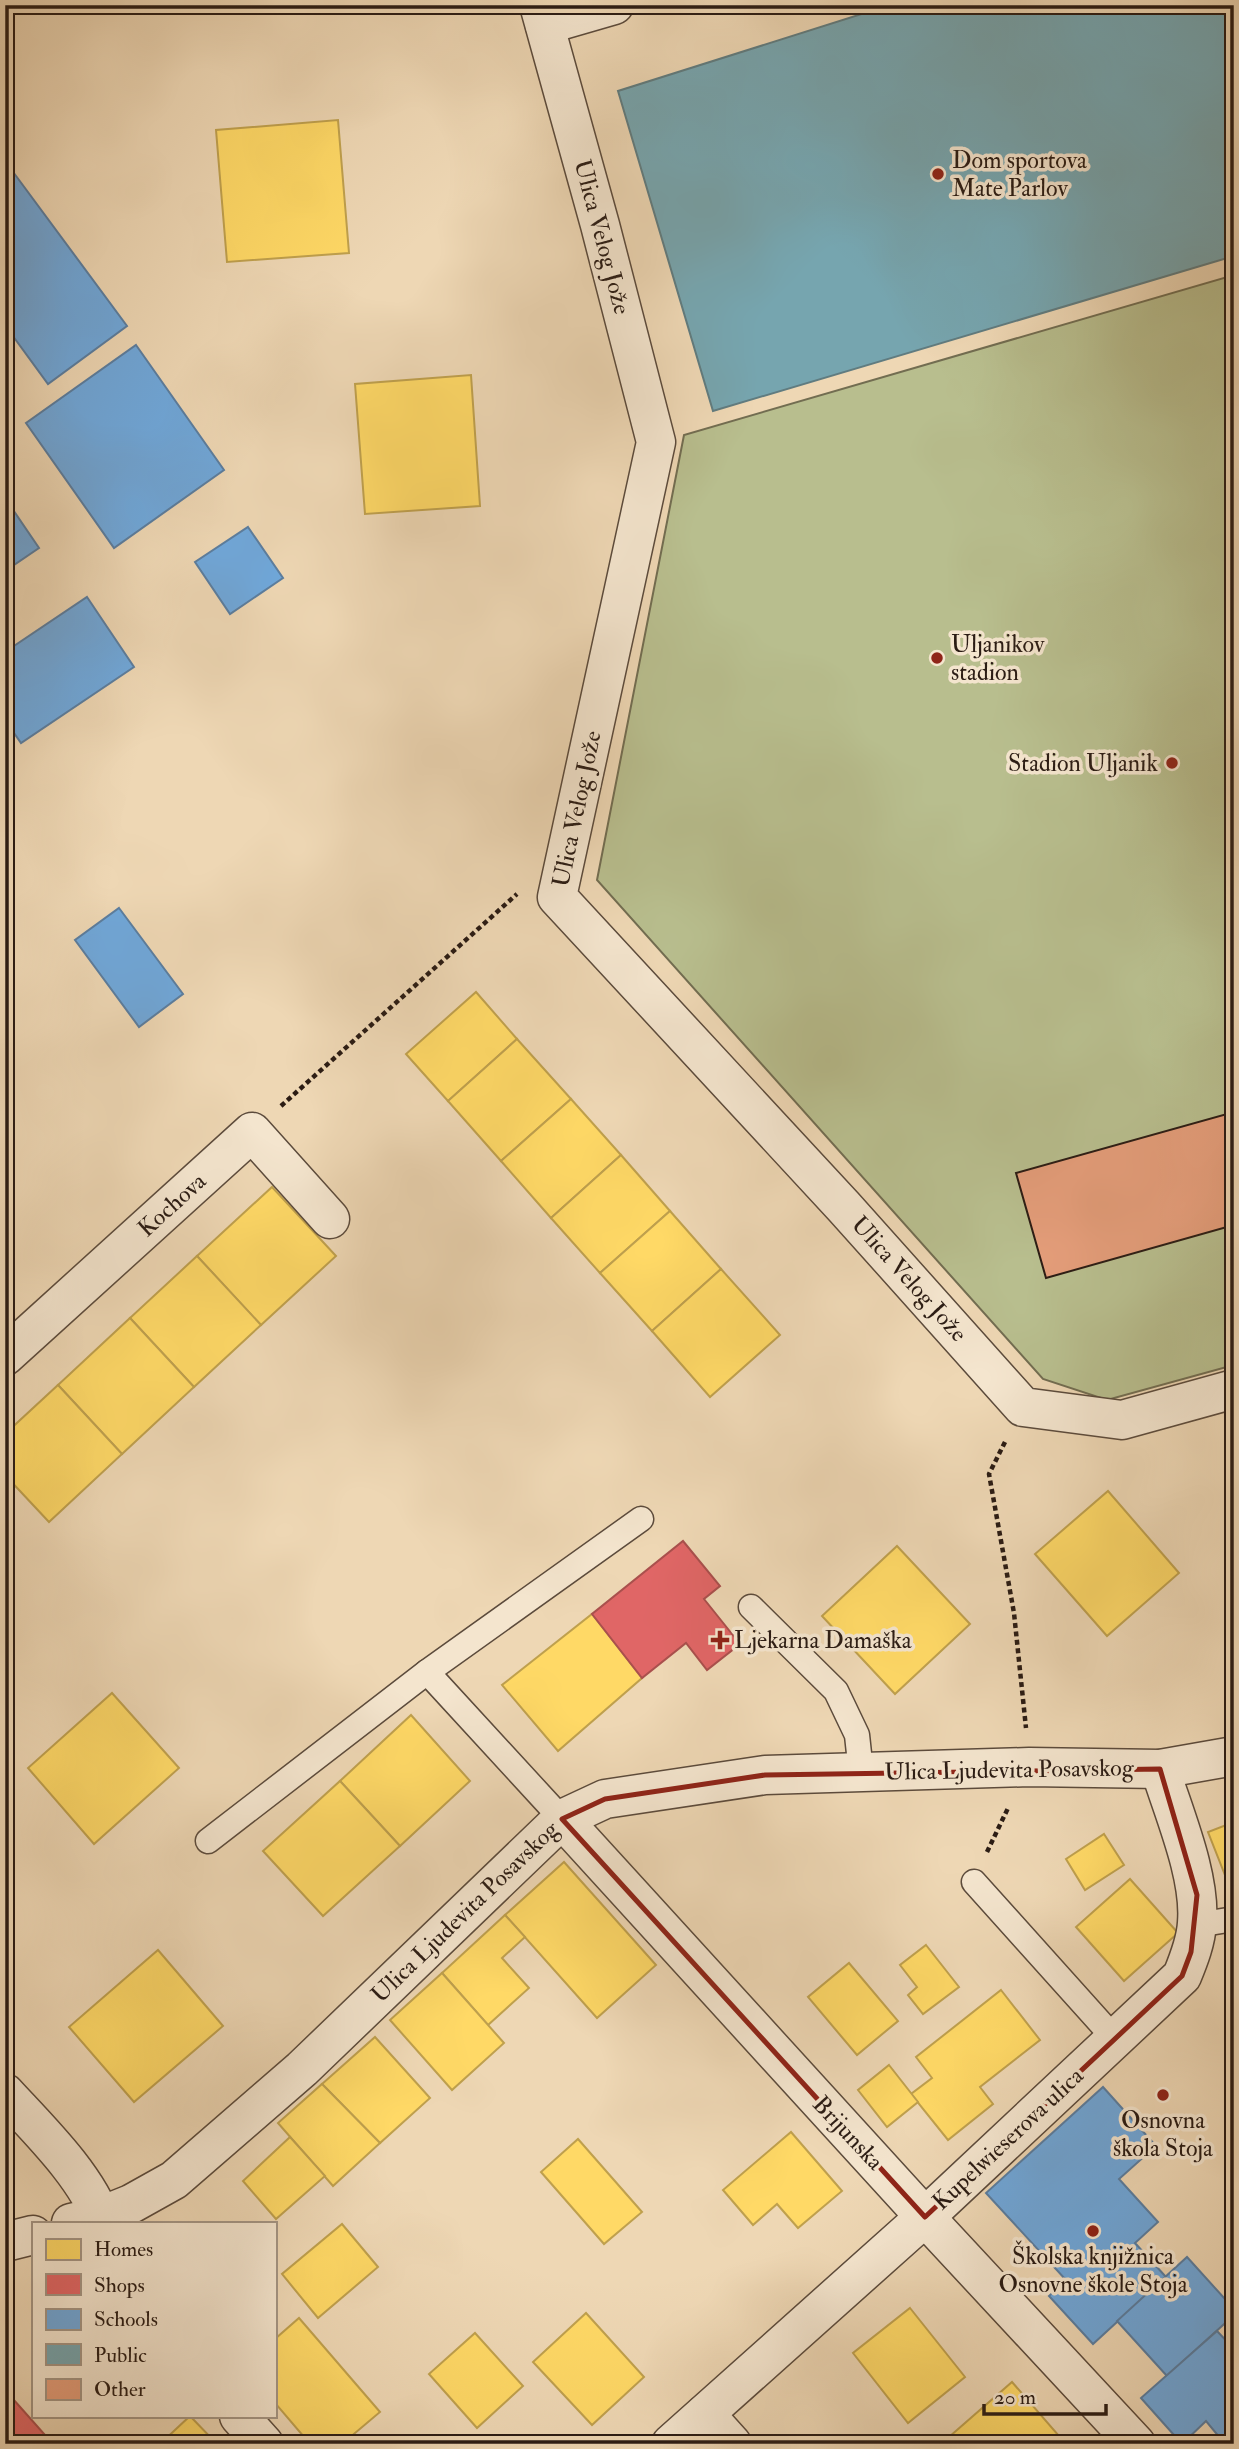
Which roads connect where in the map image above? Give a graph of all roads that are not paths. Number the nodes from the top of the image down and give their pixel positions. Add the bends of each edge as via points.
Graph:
1 (614, 5) edge
2 (542, 15) edge
3 (330, 1219) dead end
4 (5, 1356) edge
5 (1234, 1389) edge
6 (641, 1519) dead end
7 (751, 1607) dead end
8 (427, 1672) junction
9 (1234, 1756) edge
10 (1160, 1769) junction
11 (861, 1772) junction
12 (562, 1819) junction
13 (208, 1840) dead end
14 (974, 1882) road end
15 (1216, 1922) edge
16 (1115, 2039) junction
17 (5, 2093) edge
18 (925, 2217) junction
19 (92, 2221) edge
20 (32, 2235) edge
21 (5, 2242) edge
22 (705, 2414) junction
23 (241, 2418) edge
24 (264, 2444) edge
25 (671, 2444) edge
26 (732, 2444) edge
27 (1136, 2444) edge

1 - 2 street
2 - 5 street, Ulica Velog Jože via 656,442 557,897 1023,1407 1122,1420
3 - 4 street, Kochova via 252,1132
6 - 8 lane
7 - 11 lane via 836,1690 857,1735
8 - 12 lane
8 - 13 lane
9 - 10 street, Ulica Ljudevita Posavskog
10 - 11 street, Ulica Ljudevita Posavskog
10 - 15 street, Kupelwieserova ulica via 1197,1895
11 - 12 street, Ulica Ljudevita Posavskog via 765,1774 605,1799
12 - 18 street, Brijunska
12 - 19 street, Ulica Ljudevita Posavskog via 302,2069 174,2180
14 - 16 lane
15 - 16 street, Kupelwieserova ulica via 1191,1952 1182,1976
16 - 18 street, Kupelwieserova ulica
17 - 19 street via 77,2177
18 - 22 street, Kupelwieserova ulica
18 - 27 street, Brijunska
20 - 21 street
22 - 25 street, Kupelwieserova ulica
22 - 26 street
23 - 24 street

